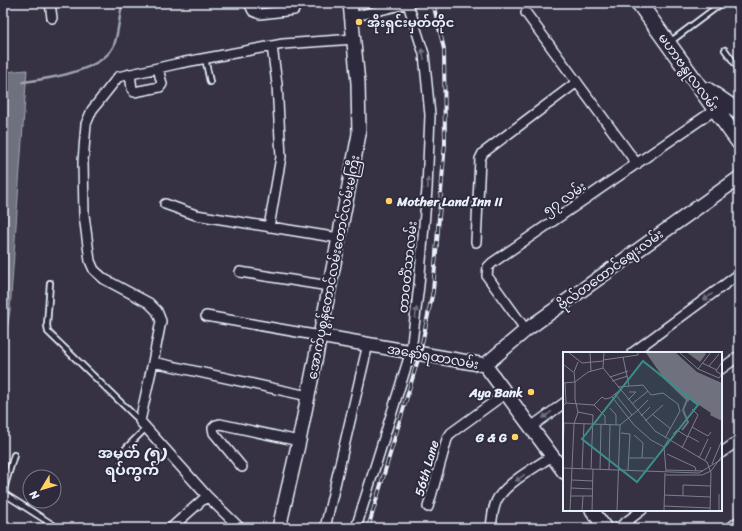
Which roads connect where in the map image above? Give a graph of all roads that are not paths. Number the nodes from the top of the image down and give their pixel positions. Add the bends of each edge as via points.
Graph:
1 (50, 3) edge
2 (248, 3) edge
3 (350, 3) edge
4 (408, 3) edge
5 (639, 3) edge
6 (722, 3) edge
7 (294, 10) dead end
8 (526, 13) dead end
9 (352, 17) junction
10 (52, 18) dead end
11 (354, 39) junction
12 (668, 43) junction
13 (272, 46) junction
14 (725, 50) dead end
15 (205, 58) junction
16 (158, 68) junction
17 (739, 69) edge
18 (130, 74) junction
19 (210, 82) dead end
20 (577, 82) junction
21 (699, 85) junction
22 (716, 109) junction
23 (739, 112) edge
24 (739, 142) edge
25 (637, 164) junction
26 (739, 178) edge
27 (165, 204) dead end
28 (269, 227) junction
29 (339, 238) junction
30 (476, 242) dead end
31 (240, 272) dead end
32 (739, 274) edge
33 (50, 283) dead end
34 (329, 286) junction
35 (206, 316) dead end
36 (526, 330) junction
37 (320, 336) junction
38 (368, 344) junction
39 (411, 351) junction
40 (633, 352) edge
41 (739, 356) edge
42 (154, 362) junction
43 (485, 366) junction
44 (722, 369) edge
45 (506, 393) junction
46 (301, 395) junction
47 (563, 404) edge
48 (140, 421) junction
49 (531, 427) junction
50 (146, 428) junction
51 (739, 440) edge
52 (299, 441) junction
53 (126, 448) dead end
54 (722, 452) edge
55 (14, 455) dead end
56 (552, 456) junction
57 (242, 467) dead end
58 (563, 471) edge
59 (3, 492) edge
60 (206, 496) junction
61 (428, 507) dead end
62 (593, 511) edge
63 (641, 511) edge
64 (739, 521) edge
65 (58, 528) edge
66 (171, 528) edge
67 (240, 528) edge
68 (279, 528) edge
69 (325, 528) edge
70 (356, 528) edge
71 (491, 528) edge
72 (605, 528) edge
73 (618, 528) edge
74 (730, 528) edge

1 - 10 street
2 - 7 street via 253,11 260,14
3 - 9 main road, အောက်ပုစွန်တောင်လမ်းတောင်လမ်းမကြီး
4 - 9 street
39 -> 4 street, တာဝတိံသာလမ်း via 428,189 430,115 424,54
5 - 12 main road, မဟာဗန္ဓုလလမ်း
6 - 12 lane
8 - 20 street
9 - 11 main road, အောက်ပုစွန်တောင်လမ်းတောင်လမ်းမကြီး
11 - 13 street
11 - 29 main road, အောက်ပုစွန်တောင်လမ်းတောင်လမ်းမကြီး via 359,134
12 - 21 main road, မဟာဗန္ဓုလလမ်း
13 - 15 street
13 - 28 street via 281,157
14 - 17 lane
15 - 16 street
15 - 19 lane
16 - 18 street
16 - 18 street via 162,84 160,87 134,92
18 - 42 street via 118,77 92,110 86,124 83,162 84,215 90,261 94,270 107,281 149,303 157,311 161,321
20 - 25 street
20 - 30 street via 483,153 480,159
21 - 22 main road, မဟာဗန္ဓုလလမ်း
21 - 23 main road
22 - 24 main road, မဟာဗန္ဓုလလမ်း
22 - 25 street, ၅၇ လမ်း
25 - 36 street, ၅၇ လမ်း via 488,267 488,276
26 - 36 main road, ဗိုလ်တထောင်ဈေးလမ်း
27 - 28 street via 196,215
28 - 29 street
29 - 34 main road, အောက်ပုစွန်တောင်လမ်းတောင်လမ်းမကြီး
31 - 34 street
32 -> 40 street
33 - 48 lane via 48,332
34 - 37 main road, အောက်ပုစွန်တောင်လမ်းတောင်လမ်းမကြီး
35 - 37 street
36 - 43 main road, ဗိုလ်တထောင်ဈေးလမ်း
37 - 38 main road, အနော်ရထာလမ်း
37 - 46 main road, အောက်ပုစွန်တောင်လမ်းတောင်လမ်းမကြီး
38 - 39 main road, အနော်ရထာလမ်း
38 - 69 street
39 - 43 main road, အနော်ရထာလမ်း
39 - 70 street, တာဝတိံသာလမ်း
41 - 44 street
42 - 46 street
42 - 48 street
43 - 45 main road, အနော်ရထာလမ်း
45 - 49 main road, အနော်ရထာလမ်း
45 - 61 street, 56th Lane via 451,433 447,439
46 - 52 main road, အောက်ပုစွန်တောင်လမ်းတောင်လမ်းမကြီး
47 -> 49 street
48 - 50 street
49 - 56 main road, အနော်ရထာလမ်း
50 - 53 lane
50 - 60 street
51 - 54 street
52 - 57 street via 216,425 212,430
52 - 68 main road, အောက်ပုစွန်တောင်လမ်းတောင်လမ်းမကြီး
55 - 59 lane
56 - 58 main road, အနော်ရထာလမ်း
56 -> 71 street via 507,488 498,498
59 - 65 lane
60 - 66 street
60 - 67 street
62 - 72 main road
63 - 73 street
64 - 74 street

